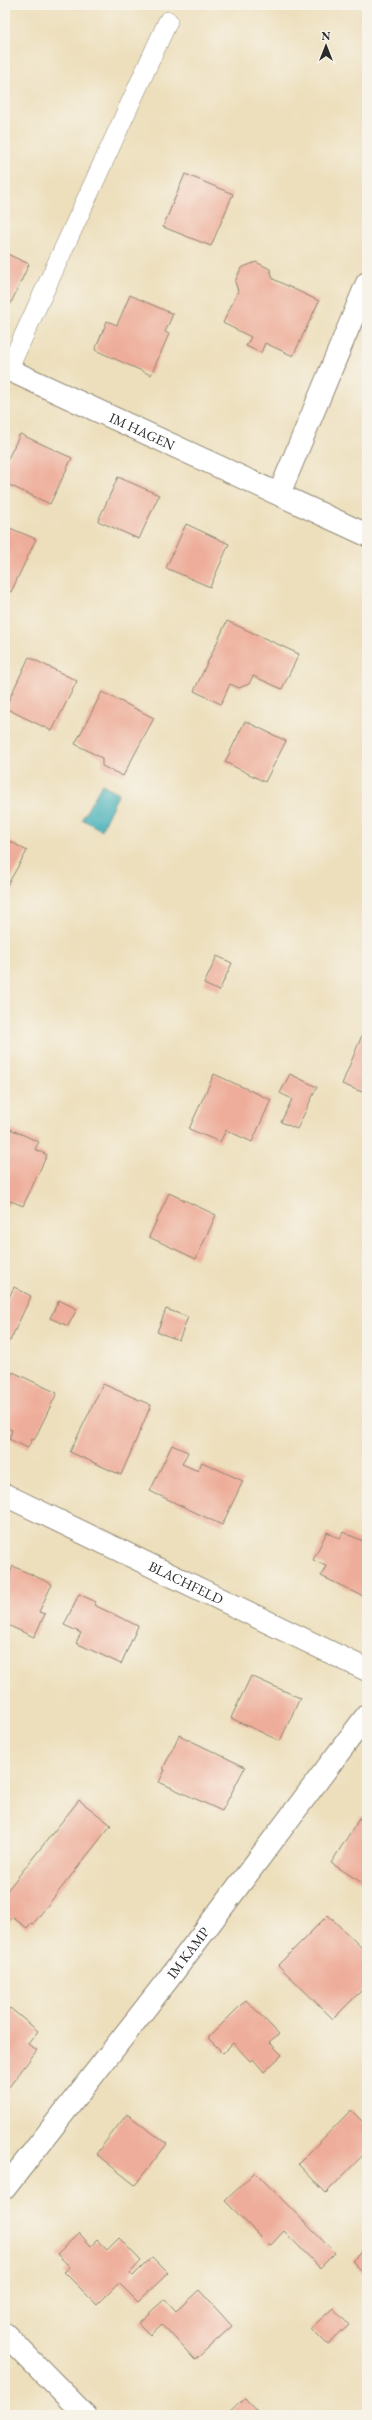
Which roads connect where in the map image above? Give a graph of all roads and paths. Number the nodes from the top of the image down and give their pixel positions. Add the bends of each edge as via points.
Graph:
1 (168, 21) dead end
2 (367, 283) edge
3 (6, 369) edge
4 (279, 494) junction
5 (367, 535) edge
6 (5, 1495) edge
7 (367, 1670) edge
8 (367, 1715) edge
9 (5, 2188) edge
10 (5, 2334) edge
11 (85, 2415) edge

1 - 3 lane
2 - 4 street
3 - 4 street, IM HAGEN
4 - 5 street, IM HAGEN
6 - 7 street, BLACHFELD
8 - 9 street, IM KAMP via 170,1978
10 - 11 street

